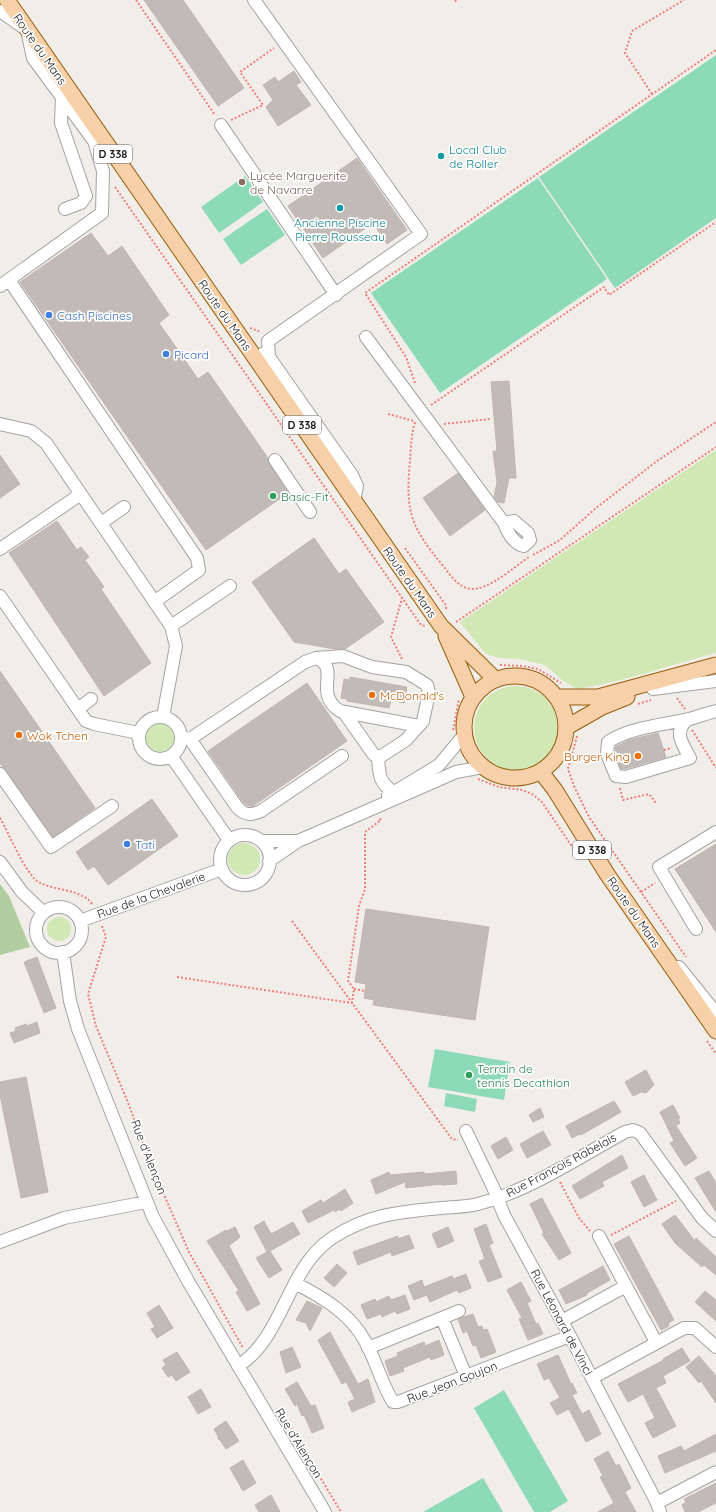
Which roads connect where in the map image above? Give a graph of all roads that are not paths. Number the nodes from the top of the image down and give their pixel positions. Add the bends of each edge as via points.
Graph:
1 (7, 0) edge
2 (254, 0) edge
3 (0, 11) edge
4 (27, 30) junction
5 (62, 95) junction
6 (221, 125) road end
7 (65, 208) dead end
8 (5, 283) edge
9 (336, 295) junction
10 (366, 337) dead end
11 (249, 349) junction
12 (269, 357) junction
13 (0, 424) edge
14 (275, 460) dead end
15 (81, 494) junction
16 (354, 501) junction
17 (124, 507) dead end
18 (310, 512) dead end
19 (101, 523) junction
20 (504, 523) dead end
21 (0, 549) edge
22 (230, 586) dead end
23 (0, 596) edge
24 (154, 602) junction
25 (171, 626) junction
26 (437, 629) junction
27 (316, 658) junction
28 (716, 665) edge
29 (716, 671) edge
30 (495, 679) junction
31 (716, 681) edge
32 (560, 691) junction
33 (653, 694) junction
34 (466, 697) junction
35 (92, 699) dead end
36 (78, 709) junction
37 (716, 711) edge
38 (345, 714) junction
39 (163, 717) junction
40 (688, 719) junction
41 (419, 726) junction
42 (574, 730) junction
43 (458, 734) junction
44 (139, 736) junction
45 (186, 738) junction
46 (171, 756) junction
47 (342, 756) dead end
48 (378, 757) junction
49 (541, 772) junction
50 (479, 773) junction
51 (0, 774) edge
52 (394, 792) junction
53 (112, 806) dead end
54 (356, 815) junction
55 (716, 832) edge
56 (229, 840) junction
57 (261, 841) junction
58 (298, 841) junction
59 (269, 861) junction
60 (0, 862) edge
61 (222, 869) junction
62 (44, 913) junction
63 (80, 921) junction
64 (645, 928) junction
65 (696, 929) dead end
66 (63, 952) junction
67 (716, 1012) edge
68 (711, 1036) edge
69 (467, 1135) road end
70 (498, 1198) junction
71 (146, 1202) junction
72 (716, 1231) edge
73 (599, 1236) road end
74 (0, 1242) edge
75 (296, 1283) junction
76 (626, 1286) junction
77 (459, 1311) dead end
78 (442, 1318) junction
79 (562, 1321) junction
80 (570, 1336) junction
81 (656, 1342) junction
82 (716, 1347) edge
83 (368, 1348) junction
84 (238, 1366) junction
85 (466, 1376) junction
86 (592, 1378) junction
87 (716, 1472) edge
88 (658, 1507) edge
89 (325, 1512) edge

1 - 4 main road, Route du Mans / D 338
2 - 9 street via 421,234
3 - 4 street
4 - 5 street via 33,58
4 - 11 main road, Route du Mans / D 338
5 - 7 street via 61,123 86,196 81,203
5 - 8 street via 94,141 104,171 102,213
6 - 9 street
8 - 24 street via 197,558 199,570
9 - 12 street via 268,341
10 - 20 street
11 - 12 street
11 - 16 main road, Route du Mans / D 338
12 - 16 street via 352,475 356,486
13 - 15 street via 31,431 40,436
14 - 18 street
15 - 19 street
15 - 21 street
16 - 26 main road, Route du Mans / D 338
17 - 19 street
19 - 24 street
22 - 25 street
23 - 36 street
24 - 25 street
25 - 39 street via 176,646 166,667
26 - 30 main road, Route du Mans / D 338
26 - 34 main road, Route du Mans / D 338
27 - 38 street via 327,665 325,688 329,700 335,708
27 - 41 street via 343,656 372,667 403,672 421,680 428,686 429,692 423,721
27 - 45 street via 305,662
28 - 32 main road via 598,697
29 - 33 main road
30 - 32 main road via 512,675 530,677
30 - 34 main road
31 - 33 street
32 - 42 main road via 565,711
33 - 42 main road via 602,707
34 - 43 main road via 465,716
35 - 36 street
36 - 44 street via 90,723 134,732
37 - 40 street
38 - 41 street
38 - 48 street
39 - 44 street via 147,721
39 - 45 street via 176,724
40 - 40 street via 666,722 608,742 606,754 613,773 617,777 626,777 690,758 679,732
41 - 48 street via 406,740
42 - 49 main road via 565,740 560,753
43 - 50 main road via 474,758
43 - 52 street via 439,765
44 - 46 street via 141,747 148,755 159,759
45 - 46 street
45 - 47 street via 241,812 248,815 261,812
46 - 56 street
48 - 52 street via 379,777 386,788
49 - 50 main road via 511,778
49 - 64 main road, Route du Mans / D 338
50 - 54 street via 456,772
51 - 53 street via 51,848
52 - 54 street
54 - 58 street
55 - 65 street via 659,867
56 - 57 street via 245,835
56 - 61 street via 221,854
57 - 58 street
57 - 59 street via 267,850
58 - 59 street
59 - 61 street via 260,879 248,884 235,883
60 - 62 street via 22,892
61 - 63 street, Rue de la Chevalerie
62 - 63 street via 52,908 62,907 75,913
62 - 66 street via 37,925 39,940 49,950
63 - 66 street via 82,931 79,940 72,948
64 - 67 street
64 - 68 main road, Route du Mans / D 338
66 - 71 street, Rue d'Alençon via 70,1001 78,1030
69 - 70 street, Rue Léonard de Vinci
70 - 72 street, Rue François Rabelais via 633,1130 640,1133 702,1218
70 - 75 street, Rue François Rabelais via 476,1205 390,1213 356,1224 331,1239 308,1261
70 - 79 street, Rue Léonard de Vinci via 504,1215
71 - 74 street via 64,1218
71 - 84 street, Rue d'Alençon via 188,1281
73 - 76 street
75 - 83 street, Rue Jean Goujon via 325,1299 343,1313 365,1340
75 - 84 street, Rue François Rabelais via 260,1346 249,1359
76 - 79 street
76 - 81 street
77 - 78 street
78 - 83 street
78 - 85 street
79 - 80 street, Rue Léonard de Vinci
80 - 85 street, Rue Jean Goujon
80 - 86 street, Rue Léonard de Vinci
81 - 82 street via 684,1328 695,1328
81 - 86 street
83 - 85 street, Rue Jean Goujon via 394,1402
84 - 89 street, Rue d'Alençon
86 - 88 street, Rue Léonard de Vinci
87 - 88 street

